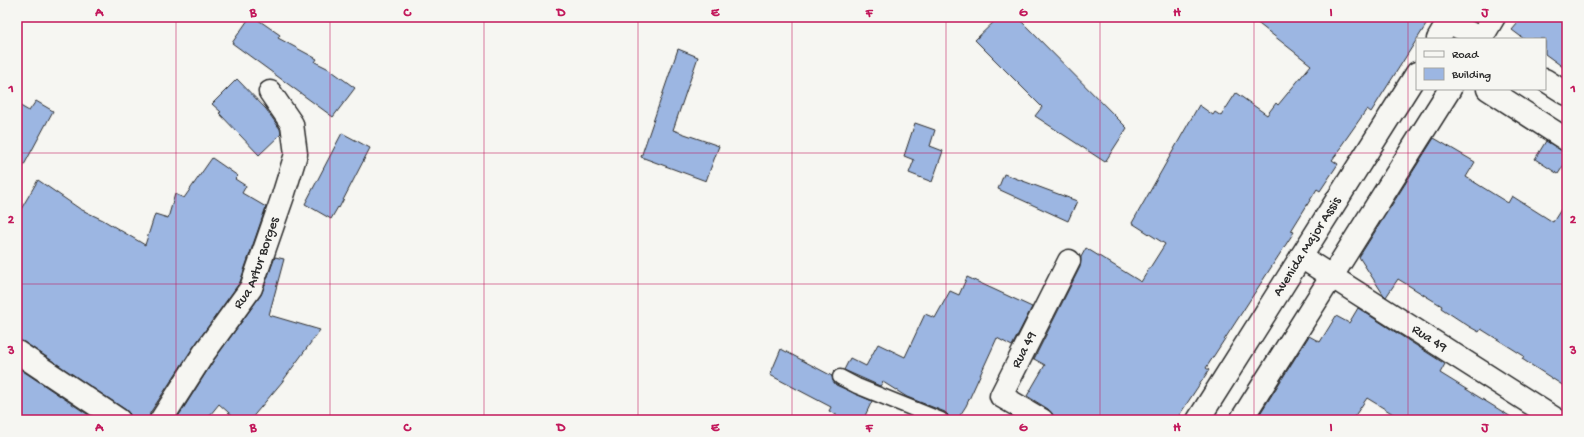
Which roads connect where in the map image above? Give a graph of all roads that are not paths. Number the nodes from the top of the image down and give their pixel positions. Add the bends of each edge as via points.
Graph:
1 (1494, 17) edge
2 (1445, 24) edge
3 (1479, 38) edge
4 (1482, 38) edge
5 (1416, 75) edge
6 (1546, 81) edge
7 (1449, 90) edge
8 (1490, 90) edge
9 (270, 92) dead end
10 (1567, 94) edge
11 (1567, 140) edge
12 (1301, 257) junction
13 (1069, 261) dead end
14 (1331, 276) junction
15 (17, 352) edge
16 (840, 377) dead end
17 (119, 420) edge
18 (162, 420) edge
19 (940, 420) edge
20 (1042, 420) edge
21 (1198, 420) edge
22 (1241, 420) edge
23 (1557, 420) edge

1 - 4 street
2 - 3 street
5 - 12 street, Avenida Major Assis
6 - 10 street
7 - 14 street
8 - 11 street
9 - 18 street, Rua Artur Borges via 292,124 296,154 283,196 251,288 204,353
12 - 14 street, Rua 49
12 - 21 street, Avenida Major Assis
13 - 20 street, Rua 49 via 1001,396
14 - 22 street
14 - 23 street, Rua 49
15 - 17 street
16 - 19 lane

